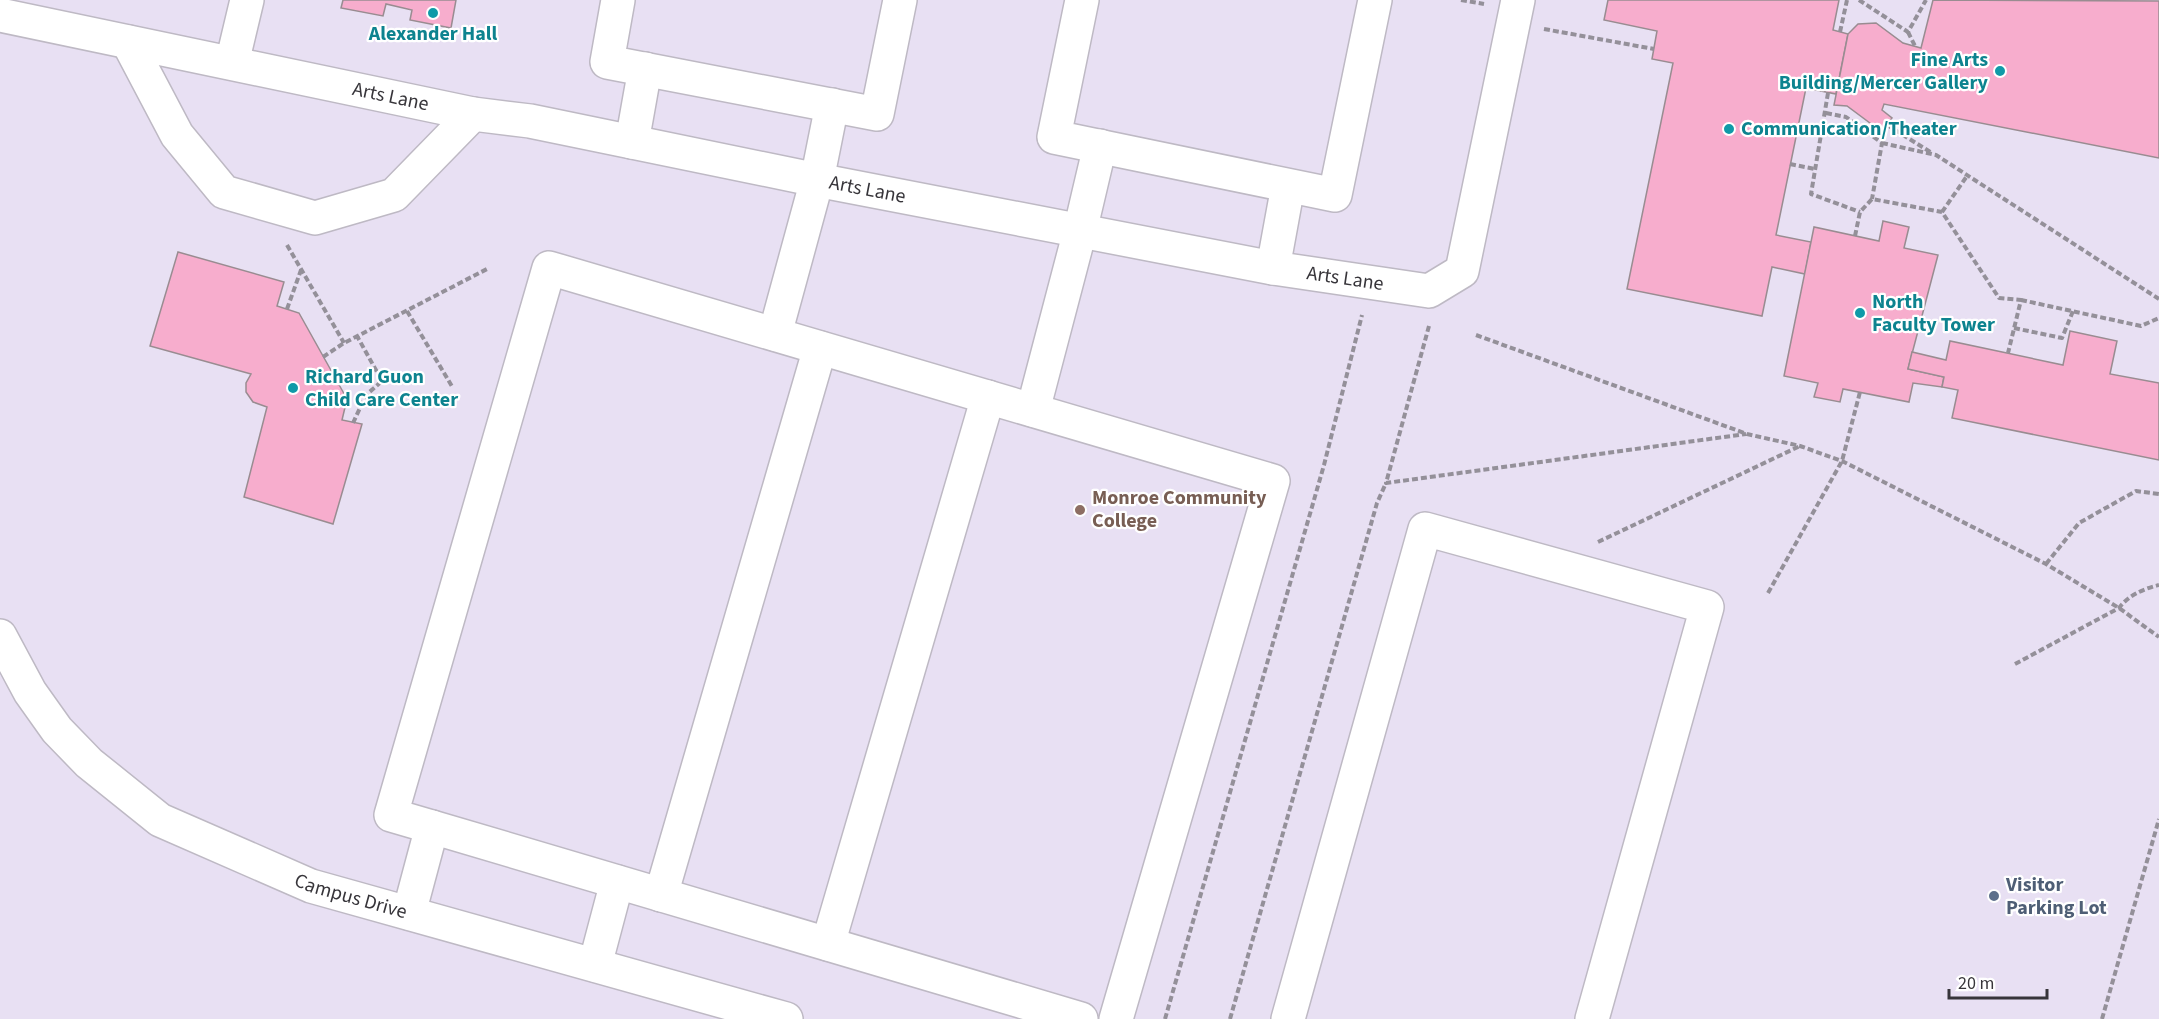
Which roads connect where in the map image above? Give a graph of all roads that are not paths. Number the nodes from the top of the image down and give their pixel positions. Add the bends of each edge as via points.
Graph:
1 (248, 0) edge
2 (618, 0) edge
3 (900, 0) edge
4 (1083, 0) edge
5 (1375, 0) edge
6 (1506, 3) edge
7 (0, 15) edge
8 (128, 42) junction
9 (232, 63) junction
10 (645, 69) junction
11 (832, 105) junction
12 (473, 114) junction
13 (632, 142) junction
14 (1100, 146) junction
15 (817, 180) junction
16 (1288, 186) junction
17 (1080, 231) junction
18 (1273, 268) junction
19 (775, 334) junction
20 (820, 348) junction
21 (988, 397) junction
22 (1033, 410) junction
23 (0, 636) edge
24 (432, 827) junction
25 (617, 882) junction
26 (661, 895) junction
27 (409, 913) junction
28 (828, 944) junction
29 (595, 965) junction
30 (786, 1019) edge
31 (1081, 1019) edge
32 (1116, 1019) edge
33 (1288, 1019) edge
34 (1592, 1019) edge

1 - 9 street
2 - 10 street via 607,62
3 - 11 street via 877,114
4 - 14 street via 1054,137
5 - 16 street via 1335,195
6 - 18 street, Arts Lane via 1462,271 1430,291
7 - 8 street, Arts Lane
8 - 9 street, Arts Lane
8 - 12 street via 177,135 224,192 315,218 394,195
9 - 12 street, Arts Lane
10 - 11 street
10 - 13 street
11 - 15 street
12 - 13 street, Arts Lane
13 - 15 street, Arts Lane
14 - 16 street
14 - 17 street
15 - 17 street, Arts Lane
15 - 19 street
16 - 18 street
17 - 18 street, Arts Lane
17 - 22 street
19 - 20 street
19 - 24 street via 549,268 391,815
20 - 21 street
20 - 26 street
21 - 22 street
21 - 28 street
22 - 32 street via 1273,481
23 - 27 street, Campus Drive via 30,692 57,730 89,763 160,820 311,886
24 - 25 street
24 - 27 street
25 - 26 street
25 - 29 street
26 - 28 street
27 - 29 street, Campus Drive
28 - 31 street
29 - 30 street, Campus Drive
33 - 34 street via 1425,529 1707,607

